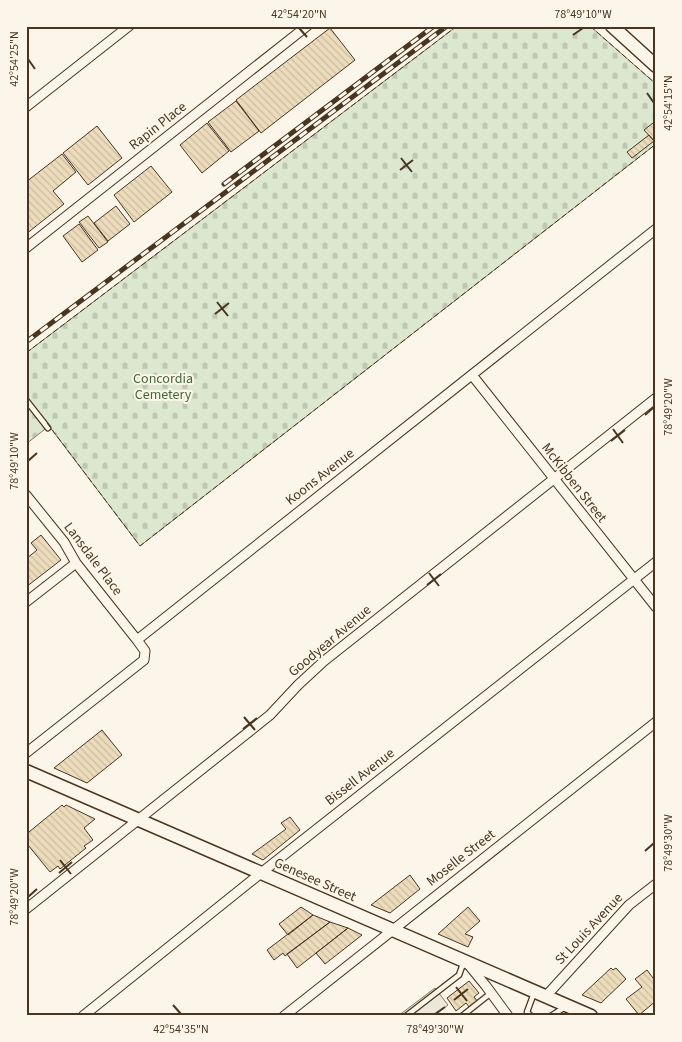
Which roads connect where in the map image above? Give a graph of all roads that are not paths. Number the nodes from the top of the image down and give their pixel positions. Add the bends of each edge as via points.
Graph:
1 (129, 26) edge
2 (307, 26) edge
3 (612, 26) edge
4 (656, 66) edge
5 (26, 106) edge
6 (656, 229) edge
7 (26, 248) edge
8 (472, 375) junction
9 (656, 398) edge
10 (26, 400) edge
11 (48, 428) dead end
12 (553, 479) junction
13 (26, 495) edge
14 (656, 562) edge
15 (76, 563) junction
16 (634, 579) junction
17 (26, 602) edge
18 (656, 608) edge
19 (137, 640) junction
20 (656, 722) edge
21 (26, 753) edge
22 (26, 771) edge
23 (139, 820) junction
24 (261, 872) junction
25 (656, 884) edge
26 (26, 909) edge
27 (392, 930) junction
28 (465, 961) junction
29 (491, 993) junction
30 (540, 994) junction
31 (567, 1005) junction
32 (289, 1014) edge
33 (83, 1016) edge
34 (406, 1016) edge
35 (462, 1016) edge
36 (508, 1016) edge
37 (532, 1016) edge
38 (551, 1016) edge
39 (591, 1016) edge

1 - 5 street
2 - 7 street, Rapin Place
3 - 4 main road
6 - 8 street, Koons Avenue
8 - 12 street, McKibben Street
8 - 19 street, Koons Avenue
9 - 12 street, Goodyear Avenue
10 - 11 lane
12 - 16 street, McKibben Street
12 - 23 street, Goodyear Avenue via 324,661 270,716
13 - 15 street, Lansdale Place via 64,542
14 - 16 street, Bissell Avenue
15 - 17 street
15 - 19 street, Lansdale Place
16 - 18 street, McKibben Street
16 - 24 street, Bissell Avenue
19 - 21 street via 145,651 144,660
20 - 27 street, Moselle Street
22 - 23 main road, Genesee Street
23 - 24 main road, Genesee Street
23 - 26 street, Goodyear Avenue
24 - 27 main road, Genesee Street
24 - 33 street, Bissell Avenue
25 - 30 street, St Louis Avenue via 629,905
27 - 28 main road, Genesee Street
27 - 32 street, Moselle Street
28 - 29 street
28 - 30 main road, Genesee Street
28 - 34 lane via 458,975
29 - 35 lane
29 - 36 street
30 - 31 main road, Genesee Street
30 - 37 lane via 528,1012
31 - 38 lane
31 - 39 main road, Genesee Street

